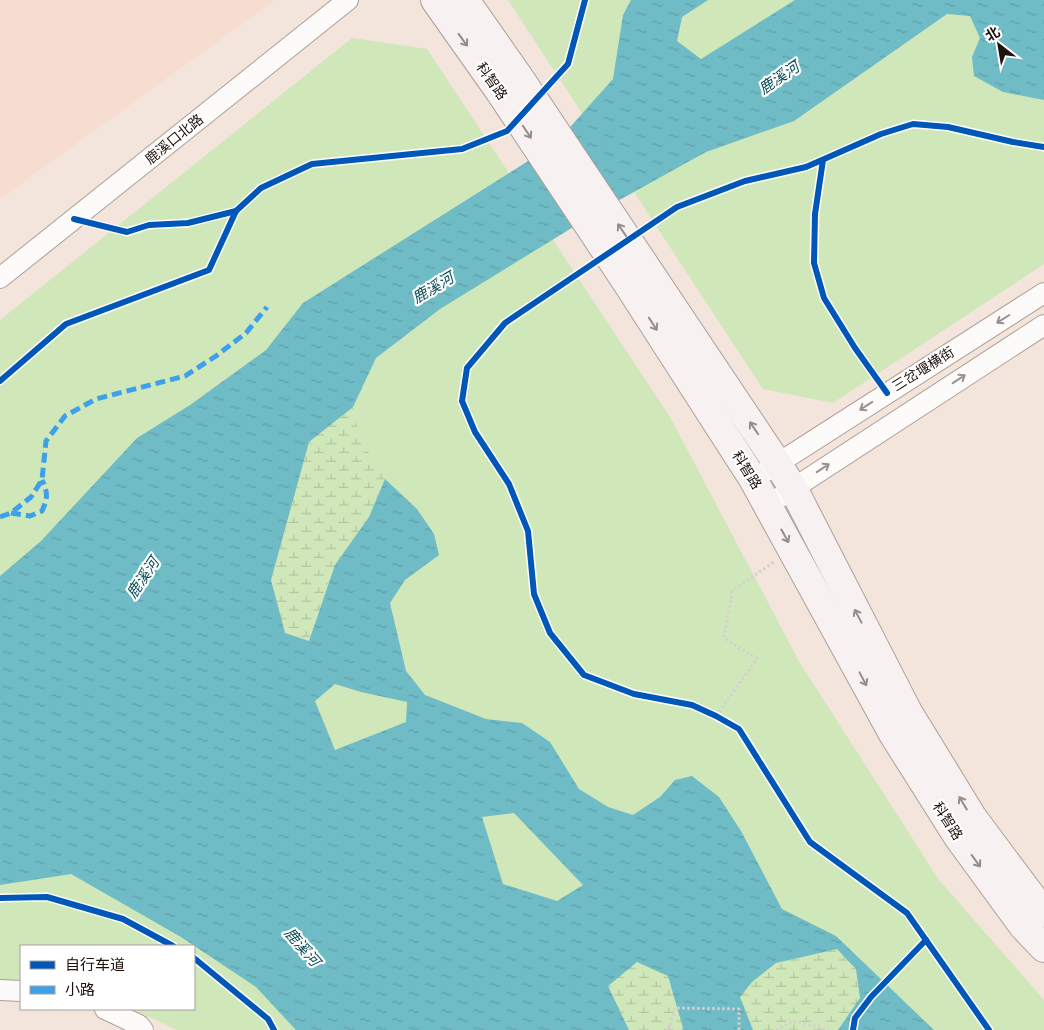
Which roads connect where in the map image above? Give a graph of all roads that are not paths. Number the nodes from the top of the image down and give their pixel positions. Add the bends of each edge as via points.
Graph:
1 (348, 0) edge
2 (435, 0) edge
3 (465, 0) edge
4 (510, 84) junction
5 (638, 276) junction
6 (0, 278) edge
7 (1044, 293) edge
8 (1044, 325) edge
9 (777, 463) junction
10 (753, 480) junction
11 (793, 488) junction
12 (768, 505) junction
13 (1044, 912) edge
14 (1044, 948) edge
15 (0, 990) edge
16 (20, 991) edge
17 (107, 1010) edge
18 (143, 1030) edge

1 - 6 street, 鹿溪口北路
2 -> 4 main road, 科智路
3 - 4 main road, 科智路
4 - 5 main road, 科智路
9 -> 5 main road, 科智路
5 -> 10 main road, 科智路
7 -> 9 street, 三岔堰横街
11 -> 8 street, 三岔堰横街
9 - 10 street, 三岔堰横街
9 - 11 main road, 科智路
10 - 12 main road, 科智路
11 - 12 street, 三岔堰横街
13 -> 11 main road, 科智路 via 973,818 913,720
12 -> 14 main road, 科智路 via 893,734 958,837 1023,926
15 - 16 street
17 - 18 street

